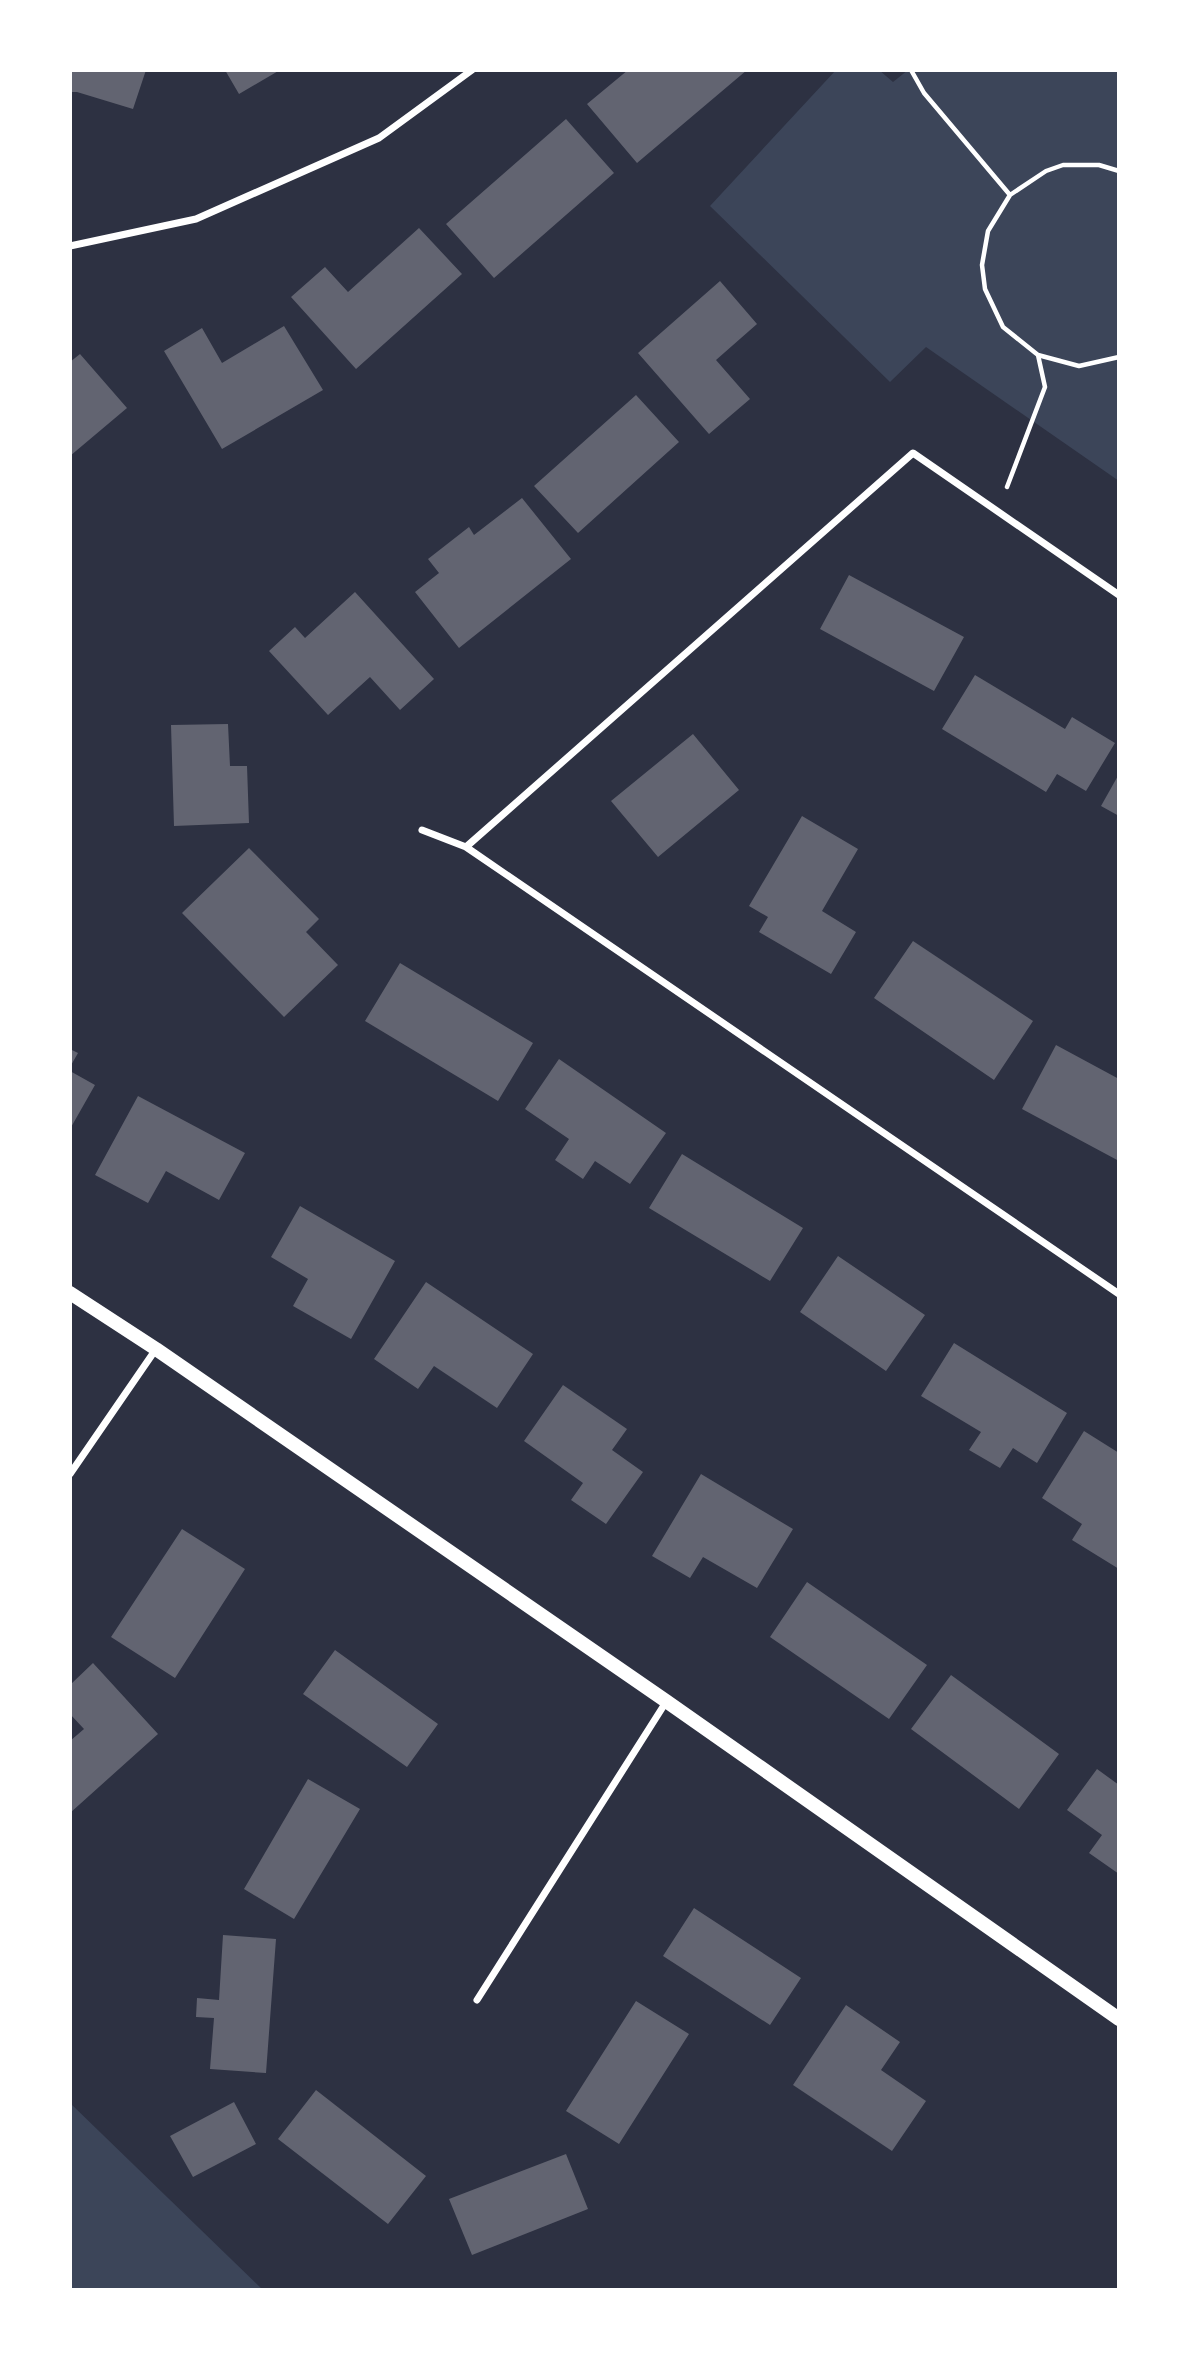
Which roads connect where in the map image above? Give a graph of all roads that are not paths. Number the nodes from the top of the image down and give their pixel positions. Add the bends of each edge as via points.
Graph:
1 (472, 70) edge
2 (70, 246) edge
3 (1119, 595) edge
4 (422, 831) dead end
5 (466, 847) junction
6 (70, 1293) edge
7 (1119, 1294) edge
8 (156, 1349) junction
9 (70, 1474) edge
10 (666, 1701) junction
11 (477, 2000) dead end
12 (1119, 2019) edge

1 - 2 street via 379,138 196,219
3 - 5 street via 912,453
4 - 5 street
5 - 7 street
6 - 8 main road
8 - 9 street
8 - 10 main road
10 - 11 street
10 - 12 main road

